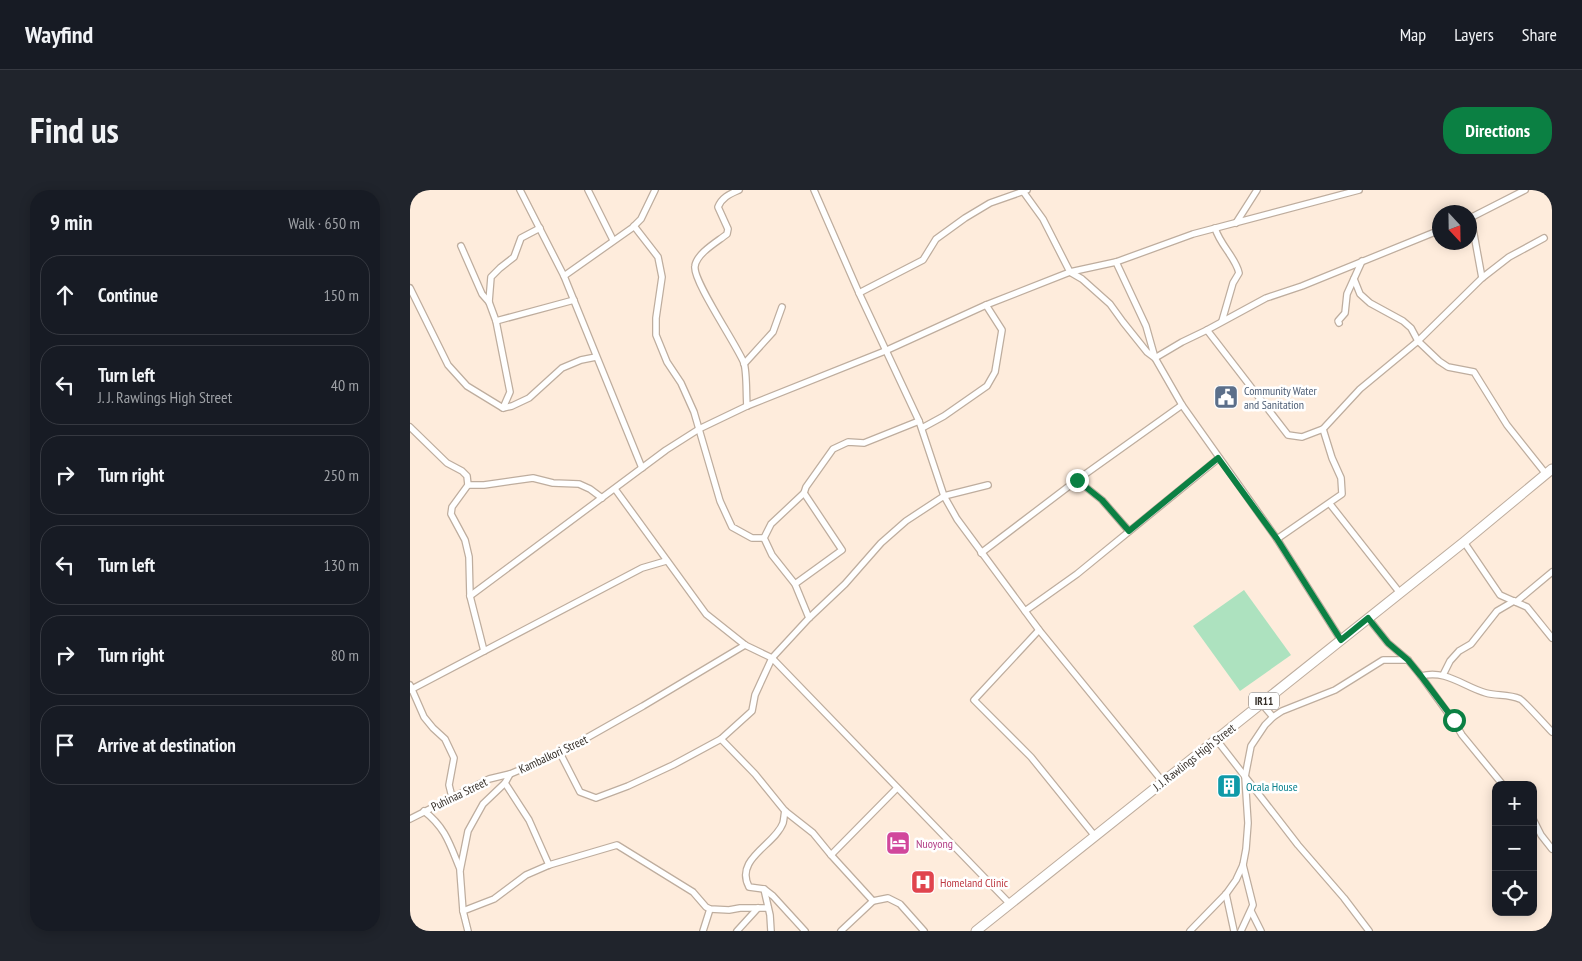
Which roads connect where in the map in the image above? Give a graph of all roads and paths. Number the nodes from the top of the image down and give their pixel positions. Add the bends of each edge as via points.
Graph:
1 (520, 190) edge
2 (588, 190) edge
3 (655, 190) edge
4 (738, 190) edge
5 (814, 190) edge
6 (1024, 190) edge
7 (1360, 190) edge
8 (1525, 190) edge
9 (1256, 191) edge
10 (1477, 214) edge
11 (1236, 223) junction
12 (634, 226) junction
13 (540, 228) junction
14 (1215, 228) junction
15 (1432, 233) edge
16 (1544, 238) dead end
17 (613, 240) junction
18 (461, 246) dead end
19 (1476, 250) edge
20 (1362, 261) junction
21 (1116, 262) junction
22 (1070, 272) junction
23 (564, 276) junction
24 (1482, 278) junction
25 (1354, 279) junction
26 (410, 288) edge
27 (859, 293) junction
28 (1347, 294) junction
29 (1360, 294) junction
30 (574, 300) junction
31 (489, 302) junction
32 (986, 305) junction
33 (782, 307) dead end
34 (496, 321) junction
35 (1222, 321) junction
36 (1338, 323) dead end
37 (1207, 330) junction
38 (1418, 341) junction
39 (885, 351) junction
40 (596, 357) junction
41 (1155, 358) junction
42 (744, 364) junction
43 (1182, 405) junction
44 (747, 406) junction
45 (502, 408) junction
46 (919, 422) junction
47 (410, 427) edge
48 (699, 428) junction
49 (922, 428) junction
50 (1323, 429) junction
51 (1218, 458) junction
52 (642, 468) junction
53 (1549, 471) edge
54 (1077, 480) junction
55 (468, 485) junction
56 (988, 485) dead end
57 (615, 489) junction
58 (804, 493) junction
59 (944, 496) junction
60 (602, 498) junction
61 (1330, 504) junction
62 (1129, 531) junction
63 (764, 538) junction
64 (1277, 539) junction
65 (1464, 542) junction
66 (981, 553) junction
67 (666, 561) junction
68 (1552, 572) edge
69 (795, 584) junction
70 (1400, 593) junction
71 (470, 596) junction
72 (1515, 601) junction
73 (1025, 611) junction
74 (809, 618) junction
75 (1368, 618) junction
76 (1039, 630) junction
77 (1552, 638) edge
78 (1341, 640) junction
79 (745, 645) junction
80 (484, 651) junction
81 (772, 658) junction
82 (1408, 660) junction
83 (1443, 675) junction
84 (1421, 676) junction
85 (411, 688) edge
86 (1261, 703) junction
87 (1273, 717) junction
88 (1552, 732) edge
89 (721, 739) junction
90 (1216, 739) junction
91 (560, 753) junction
92 (510, 774) junction
93 (1245, 777) junction
94 (1500, 781) edge
95 (1163, 782) junction
96 (505, 783) junction
97 (898, 788) junction
98 (452, 797) junction
99 (785, 811) junction
100 (424, 812) junction
101 (410, 819) edge
102 (1536, 826) edge
103 (1094, 836) junction
104 (1552, 849) edge
105 (832, 855) junction
106 (549, 865) junction
107 (1243, 865) junction
108 (460, 871) junction
109 (764, 889) junction
110 (1226, 894) junction
111 (873, 900) junction
112 (1010, 904) junction
113 (758, 908) junction
114 (768, 908) junction
115 (710, 909) junction
116 (463, 911) junction
117 (1251, 911) junction
118 (468, 931) edge
119 (703, 931) edge
120 (737, 931) edge
121 (771, 931) edge
122 (805, 931) edge
123 (841, 931) edge
124 (924, 931) edge
125 (976, 931) edge
126 (1190, 931) edge
127 (1234, 931) edge
128 (1241, 931) edge
129 (1261, 931) edge
130 (1369, 931) edge

1 - 13 street
2 - 17 street
3 - 12 street via 641,219
4 - 42 street via 726,196 718,207 728,229 727,234 704,253 694,271
5 - 27 street
6 - 22 street
6 - 27 street via 990,203 965,218 936,239 923,260
7 - 11 street
8 - 10 street
9 - 11 street
11 - 14 street
12 - 17 street
12 - 48 street via 658,257 662,277 656,335 667,362 681,383
13 - 23 street
13 - 31 street via 521,238 514,257 491,277
14 - 21 street
14 - 35 street via 1238,265 1239,273
15 - 20 street
16 - 24 street via 1509,257
17 - 23 street
18 - 31 street via 482,294
19 - 24 street
20 - 25 street
20 - 35 street via 1266,298
21 - 22 street
21 - 41 street via 1146,326
22 - 32 street
22 - 41 street via 1110,304
23 - 30 street
24 - 38 street
25 - 28 street
25 - 29 street
26 - 45 street via 448,365 467,386
27 - 39 street
28 - 29 street
28 - 36 street via 1345,313
29 - 38 street via 1370,303 1403,320
30 - 34 street
30 - 40 street
31 - 34 street
32 - 39 street
32 - 49 street via 1002,330 995,372 987,386
33 - 42 street via 773,332
34 - 45 street via 510,392
35 - 37 street
37 - 41 street
37 - 50 street via 1288,435 1302,436
38 - 50 street via 1360,389
38 - 53 street via 1448,367 1474,372 1507,425
39 - 44 street
39 - 46 street
40 - 45 street via 562,368 529,398
40 - 52 street
41 - 43 street
42 - 44 street
43 - 51 street
43 - 54 street
44 - 48 street
46 - 49 street
46 - 58 street via 864,443 848,442 833,448
47 - 55 street via 447,463 467,476
48 - 52 street
48 - 63 street via 720,501 732,526 752,538
49 - 59 street
50 - 61 street via 1341,478 1342,494
51 - 62 street
51 - 64 street
52 - 57 street
53 - 65 main road, J. J. Rawlings High Street / IR11
54 - 62 street via 1106,504
54 - 66 street
55 - 60 street via 533,478 578,484
55 - 71 street via 452,507 452,514 465,540 469,557
56 - 59 street
57 - 60 street
57 - 67 street
58 - 63 street via 771,524
58 - 69 street via 842,550
59 - 66 street
59 - 74 street via 906,521 881,543
60 - 71 street
61 - 64 street
61 - 70 street
62 - 73 street
63 - 69 street via 772,555
64 - 78 street
65 - 70 main road, J. J. Rawlings High Street / IR11
65 - 72 street via 1494,590
66 - 73 street
67 - 79 street via 706,614
67 - 80 street via 642,568
68 - 72 street
69 - 74 street
70 - 75 main road, J. J. Rawlings High Street / IR11
71 - 80 street
72 - 77 street via 1528,607
72 - 83 street via 1497,611 1471,644 1450,660
73 - 76 street
74 - 81 street
75 - 78 main road, J. J. Rawlings High Street / IR11
75 - 82 street via 1388,643
76 - 95 street
76 - 103 street via 974,700 1031,758
78 - 86 main road, J. J. Rawlings High Street / IR11
79 - 81 street
79 - 91 street, Kambalkori Street
80 - 85 street
81 - 89 street via 752,711
81 - 97 street
82 - 84 street
82 - 87 street via 1383,660 1335,690
83 - 84 street
83 - 88 street via 1488,694 1522,700
84 - 94 street via 1462,735
85 - 98 street via 424,717 445,738 454,758 449,785
86 - 87 street
86 - 90 main road, J. J. Rawlings High Street / IR11
87 - 93 street via 1251,746
89 - 91 street via 673,766 596,798 580,792
89 - 99 street
90 - 93 street
90 - 95 main road, J. J. Rawlings High Street / IR11
91 - 92 street, Kambalkori Street
92 - 96 street, Kambalkori Street
92 - 98 street, Puhinaa Street via 489,779
93 - 107 street via 1248,824
93 - 130 street
95 - 103 main road, J. J. Rawlings High Street / IR11
96 - 106 street via 529,820
96 - 108 street, Kambalkori Street via 483,804 468,831
97 - 105 street
97 - 112 street
98 - 100 street, Puhinaa Street
99 - 105 street via 813,833
99 - 109 street via 783,824 759,850 746,871 749,887
100 - 101 street, Puhinaa Street
100 - 108 street via 444,831
102 - 104 street
103 - 112 main road, J. J. Rawlings High Street / IR11
105 - 111 street
106 - 115 street via 617,845 694,892
106 - 116 street via 526,875 494,899
107 - 110 street
107 - 117 street via 1252,898
108 - 116 street, Kambalkori Street
109 - 114 street
109 - 122 street
110 - 126 street
110 - 127 street
111 - 123 street
111 - 124 street via 888,898 900,904
112 - 125 main road, J. J. Rawlings High Street / IR11
113 - 114 street
113 - 115 street
113 - 120 street
114 - 121 street
115 - 119 street
116 - 118 street, Kambalkori Street
117 - 128 street
117 - 129 street

